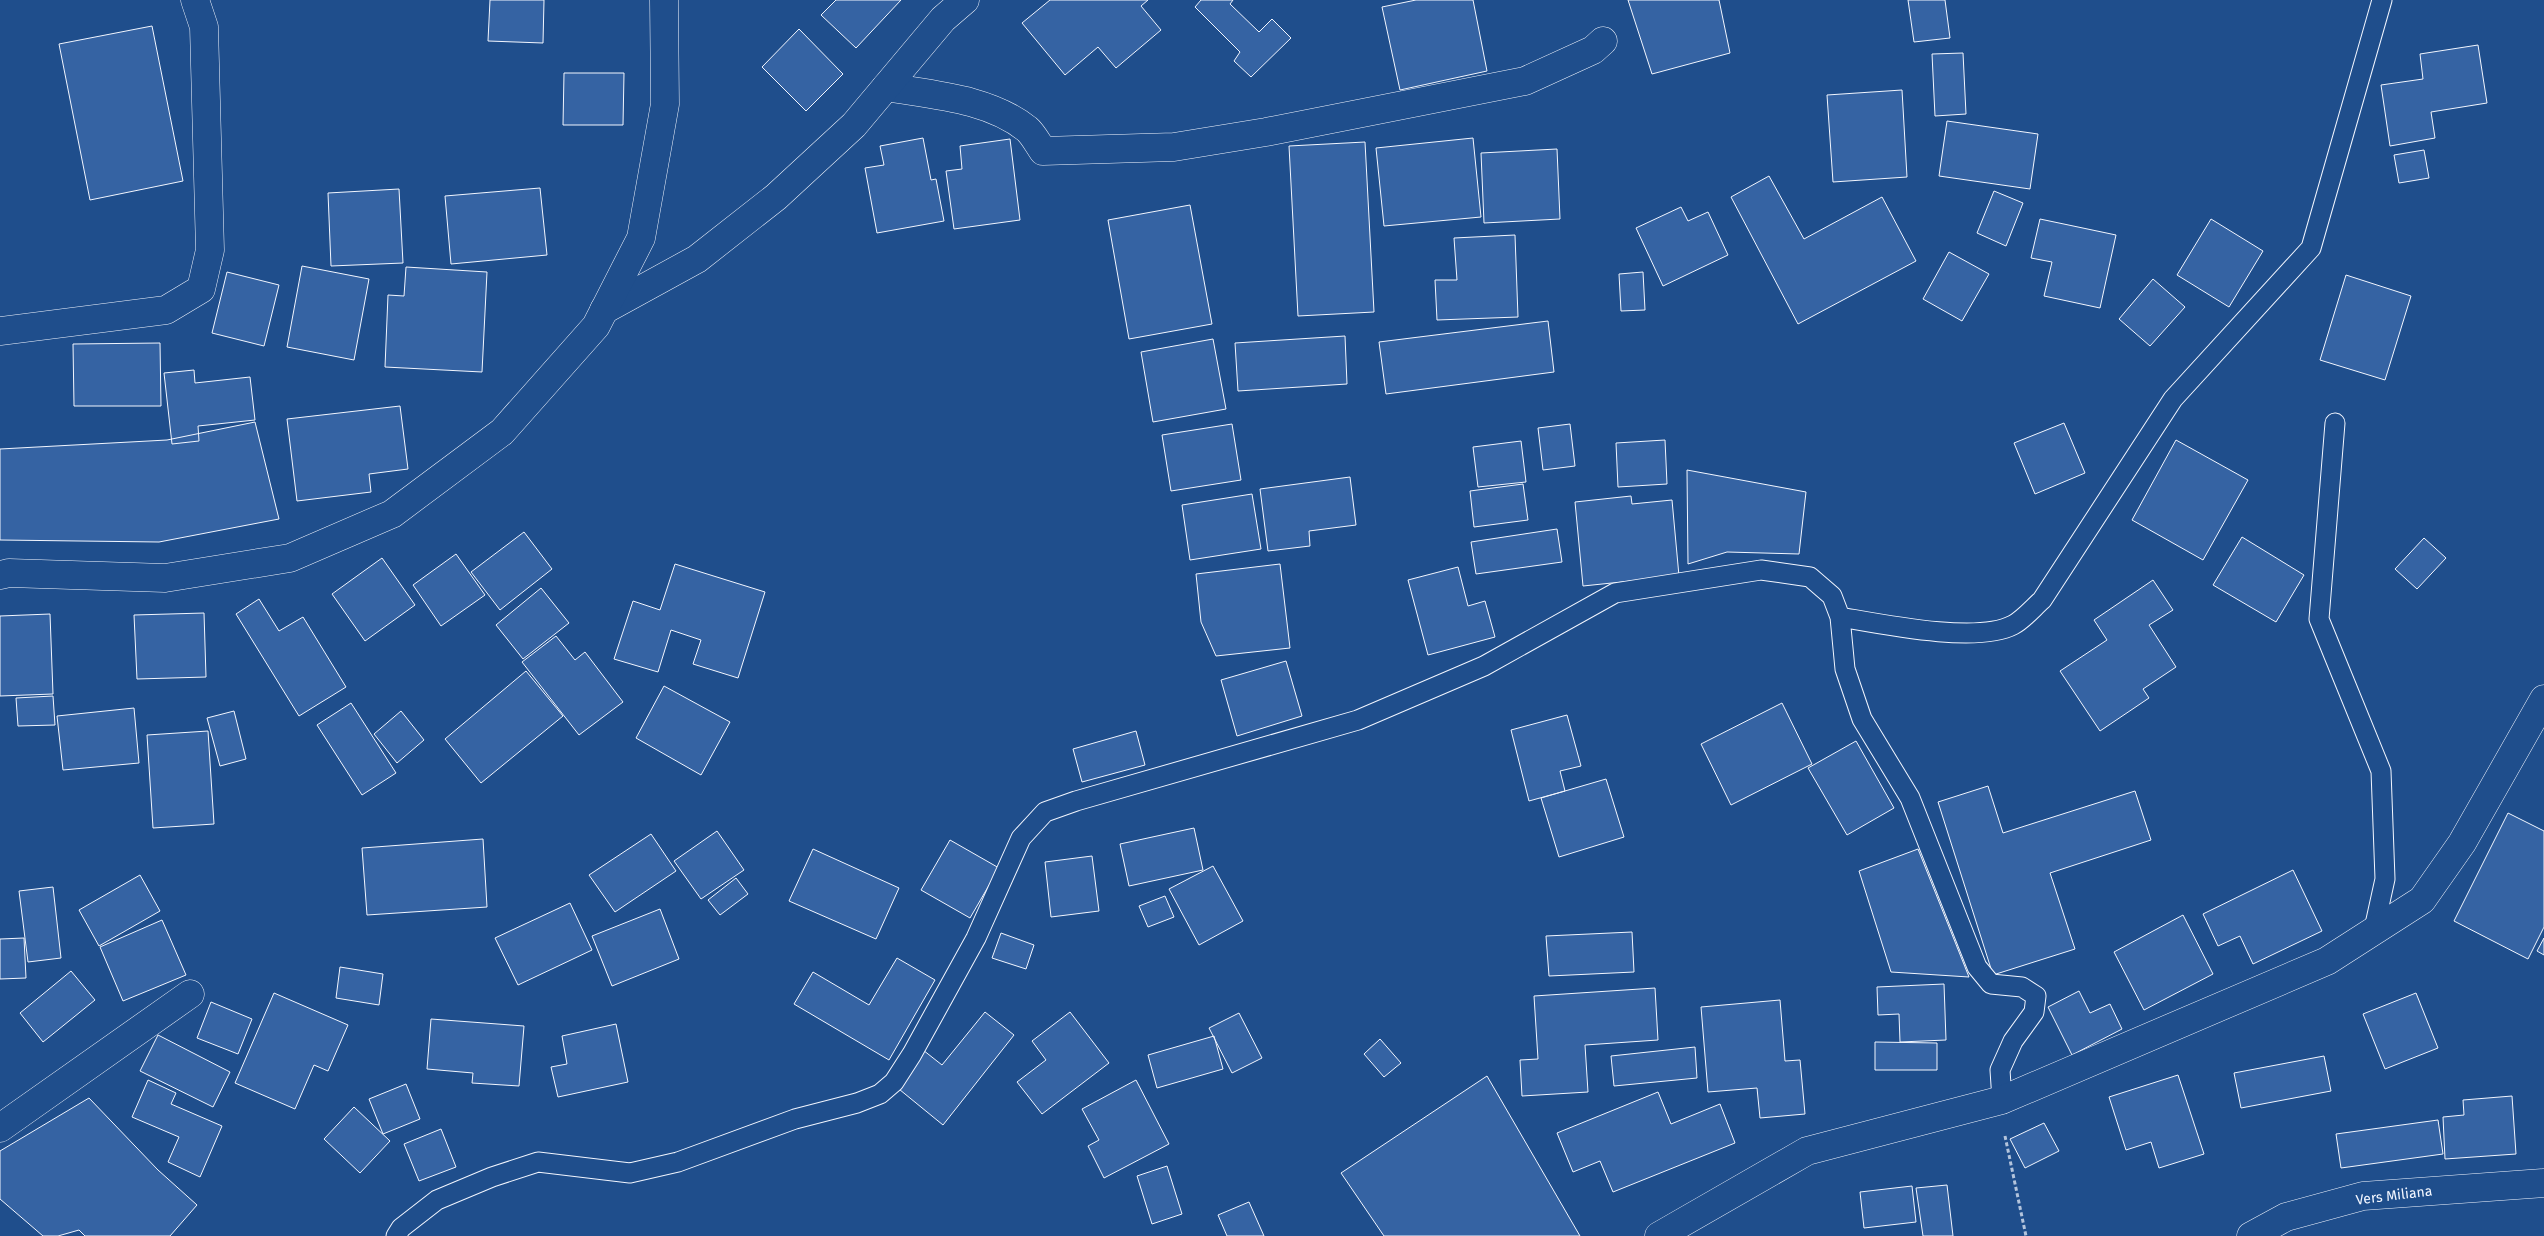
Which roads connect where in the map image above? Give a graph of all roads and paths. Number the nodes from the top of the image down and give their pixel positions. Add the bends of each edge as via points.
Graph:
1 (196, 0) edge
2 (664, 0) edge
3 (965, 0) edge
4 (2382, 0) edge
5 (1603, 41) dead end
6 (886, 87) junction
7 (604, 310) junction
8 (0, 331) edge
9 (2336, 423) dead end
10 (0, 575) edge
11 (1840, 618) junction
12 (2544, 699) edge
13 (2374, 929) junction
14 (190, 994) dead end
15 (2002, 1100) junction
16 (0, 1128) edge
17 (2544, 1183) edge
18 (396, 1236) edge
19 (1658, 1236) edge
20 (2026, 1236) edge
21 (2251, 1236) edge

1 - 8 main road via 204,27 210,250 201,289 166,310
2 - 7 main road via 664,104 641,238
3 - 6 main road via 942,19
4 - 11 lane via 2311,248 2172,399 2042,600 2013,625 1984,634 1906,628
5 - 6 main road via 1593,50 1526,81 1174,147 1043,151 1028,129 992,109 966,101
6 - 7 main road via 854,125 776,197 697,259
7 - 10 main road via 596,326 502,432 392,514 290,558 165,578
9 - 13 lane via 2319,619 2381,771 2385,879
11 - 15 lane via 1845,669 1862,719 1910,798 1977,967 1992,984 2022,987 2036,996 2034,1012 2013,1042 2000,1070
11 - 18 lane via 1832,596 1810,577 1761,570 1615,593 1484,666 1358,720 1045,812 1021,838 976,938 912,1054 894,1082 880,1094 795,1119 678,1162 630,1173 538,1162 437,1200 401,1228
12 - 13 main road via 2462,843 2422,900
13 - 15 main road via 2327,961
14 - 16 main road
15 - 19 main road via 1807,1151
15 - 20 path via 2004,1132
17 - 21 main road, Vers Miliana via 2363,1196 2286,1217

